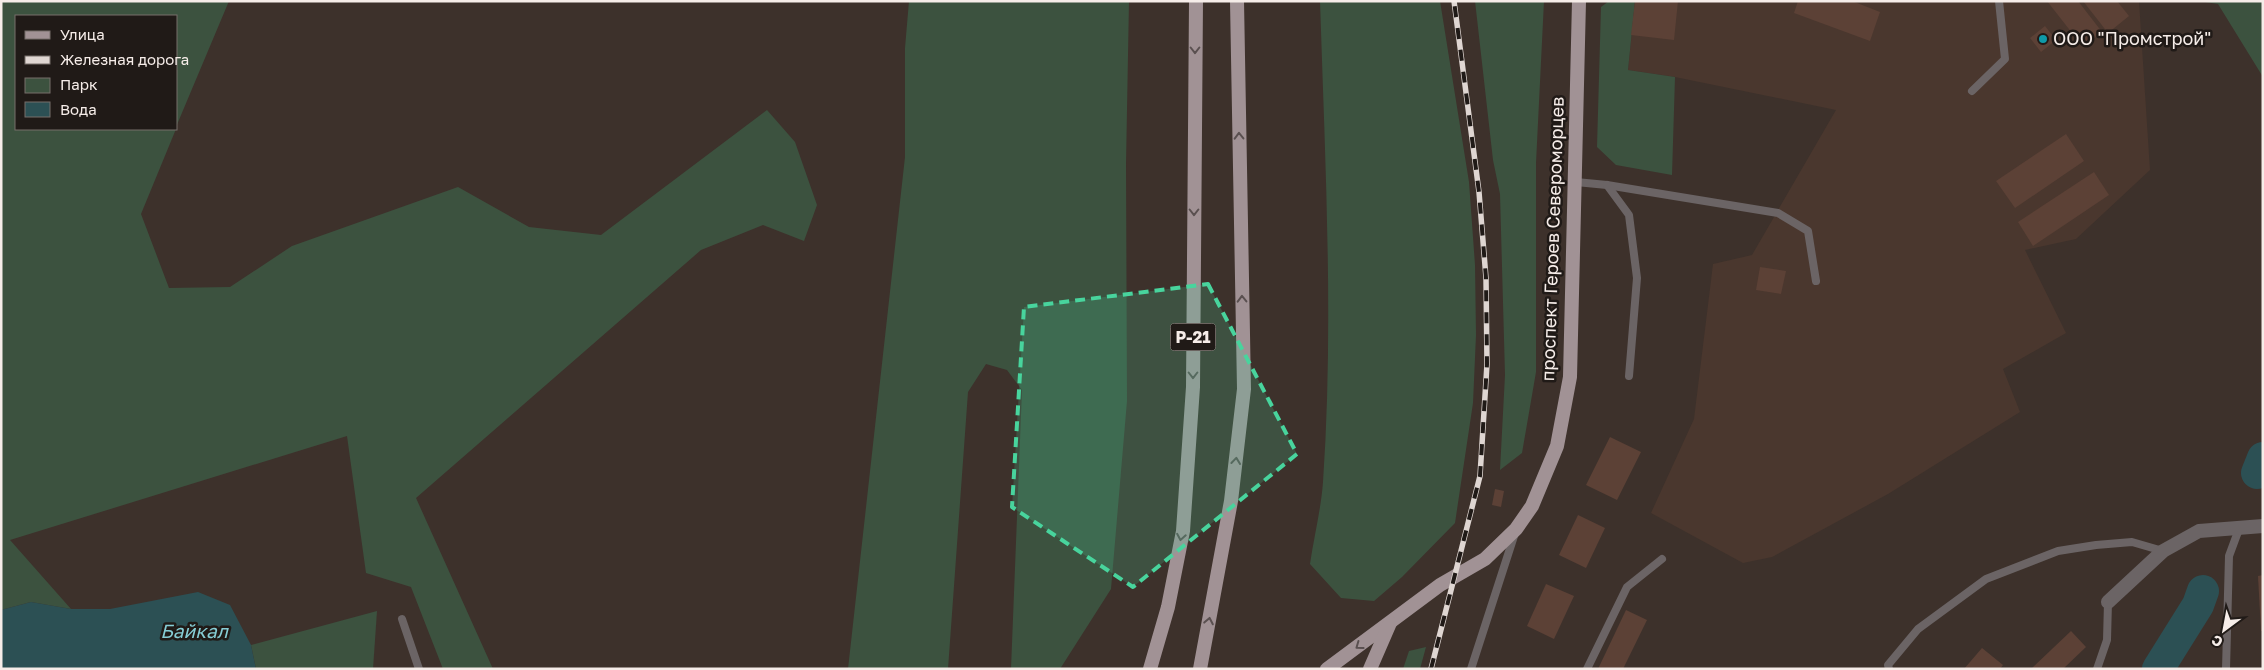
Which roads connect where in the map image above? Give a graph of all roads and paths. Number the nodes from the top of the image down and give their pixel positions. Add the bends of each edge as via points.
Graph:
1 (1196, 1) edge
2 (1237, 1) edge
3 (1579, 1) edge
4 (1999, 1) edge
5 (1972, 91) dead end
6 (1576, 182) junction
7 (1607, 186) junction
8 (1816, 281) dead end
9 (1629, 376) dead end
10 (2263, 526) edge
11 (1516, 529) junction
12 (2239, 529) junction
13 (2163, 551) junction
14 (1662, 559) dead end
15 (2108, 602) joint
16 (402, 619) dead end
17 (1390, 622) junction
18 (420, 669) edge
19 (1150, 669) edge
20 (1200, 669) edge
21 (1327, 669) edge
22 (1370, 669) edge
23 (1471, 669) edge
24 (1587, 669) edge
25 (1889, 669) edge
26 (2097, 669) edge
27 (2226, 669) edge

1 -> 19 main road, Р-21 via 1192,396 1183,531 1168,607
20 -> 2 main road via 1231,501 1244,389
3 - 6 main road, проспект Героев Североморцев
4 - 5 lane via 2005,59
6 - 7 lane
6 - 11 main road, проспект Героев Североморцев via 1570,377 1557,446 1532,506
7 - 8 lane via 1778,213 1808,231
7 - 9 lane via 1629,215 1637,278
10 - 12 street
11 - 17 main road, проспект Героев Североморцев via 1485,559 1440,585
11 - 23 lane
12 - 13 street via 2198,531
12 - 27 lane via 2229,556
13 - 15 street
13 - 25 lane via 2132,542 2058,551 1986,579 1918,629 1888,665
14 - 24 lane via 1627,588
15 - 26 lane via 2107,640
16 - 18 lane
17 -> 21 main road, проспект Героев Североморцев
17 - 22 main road

